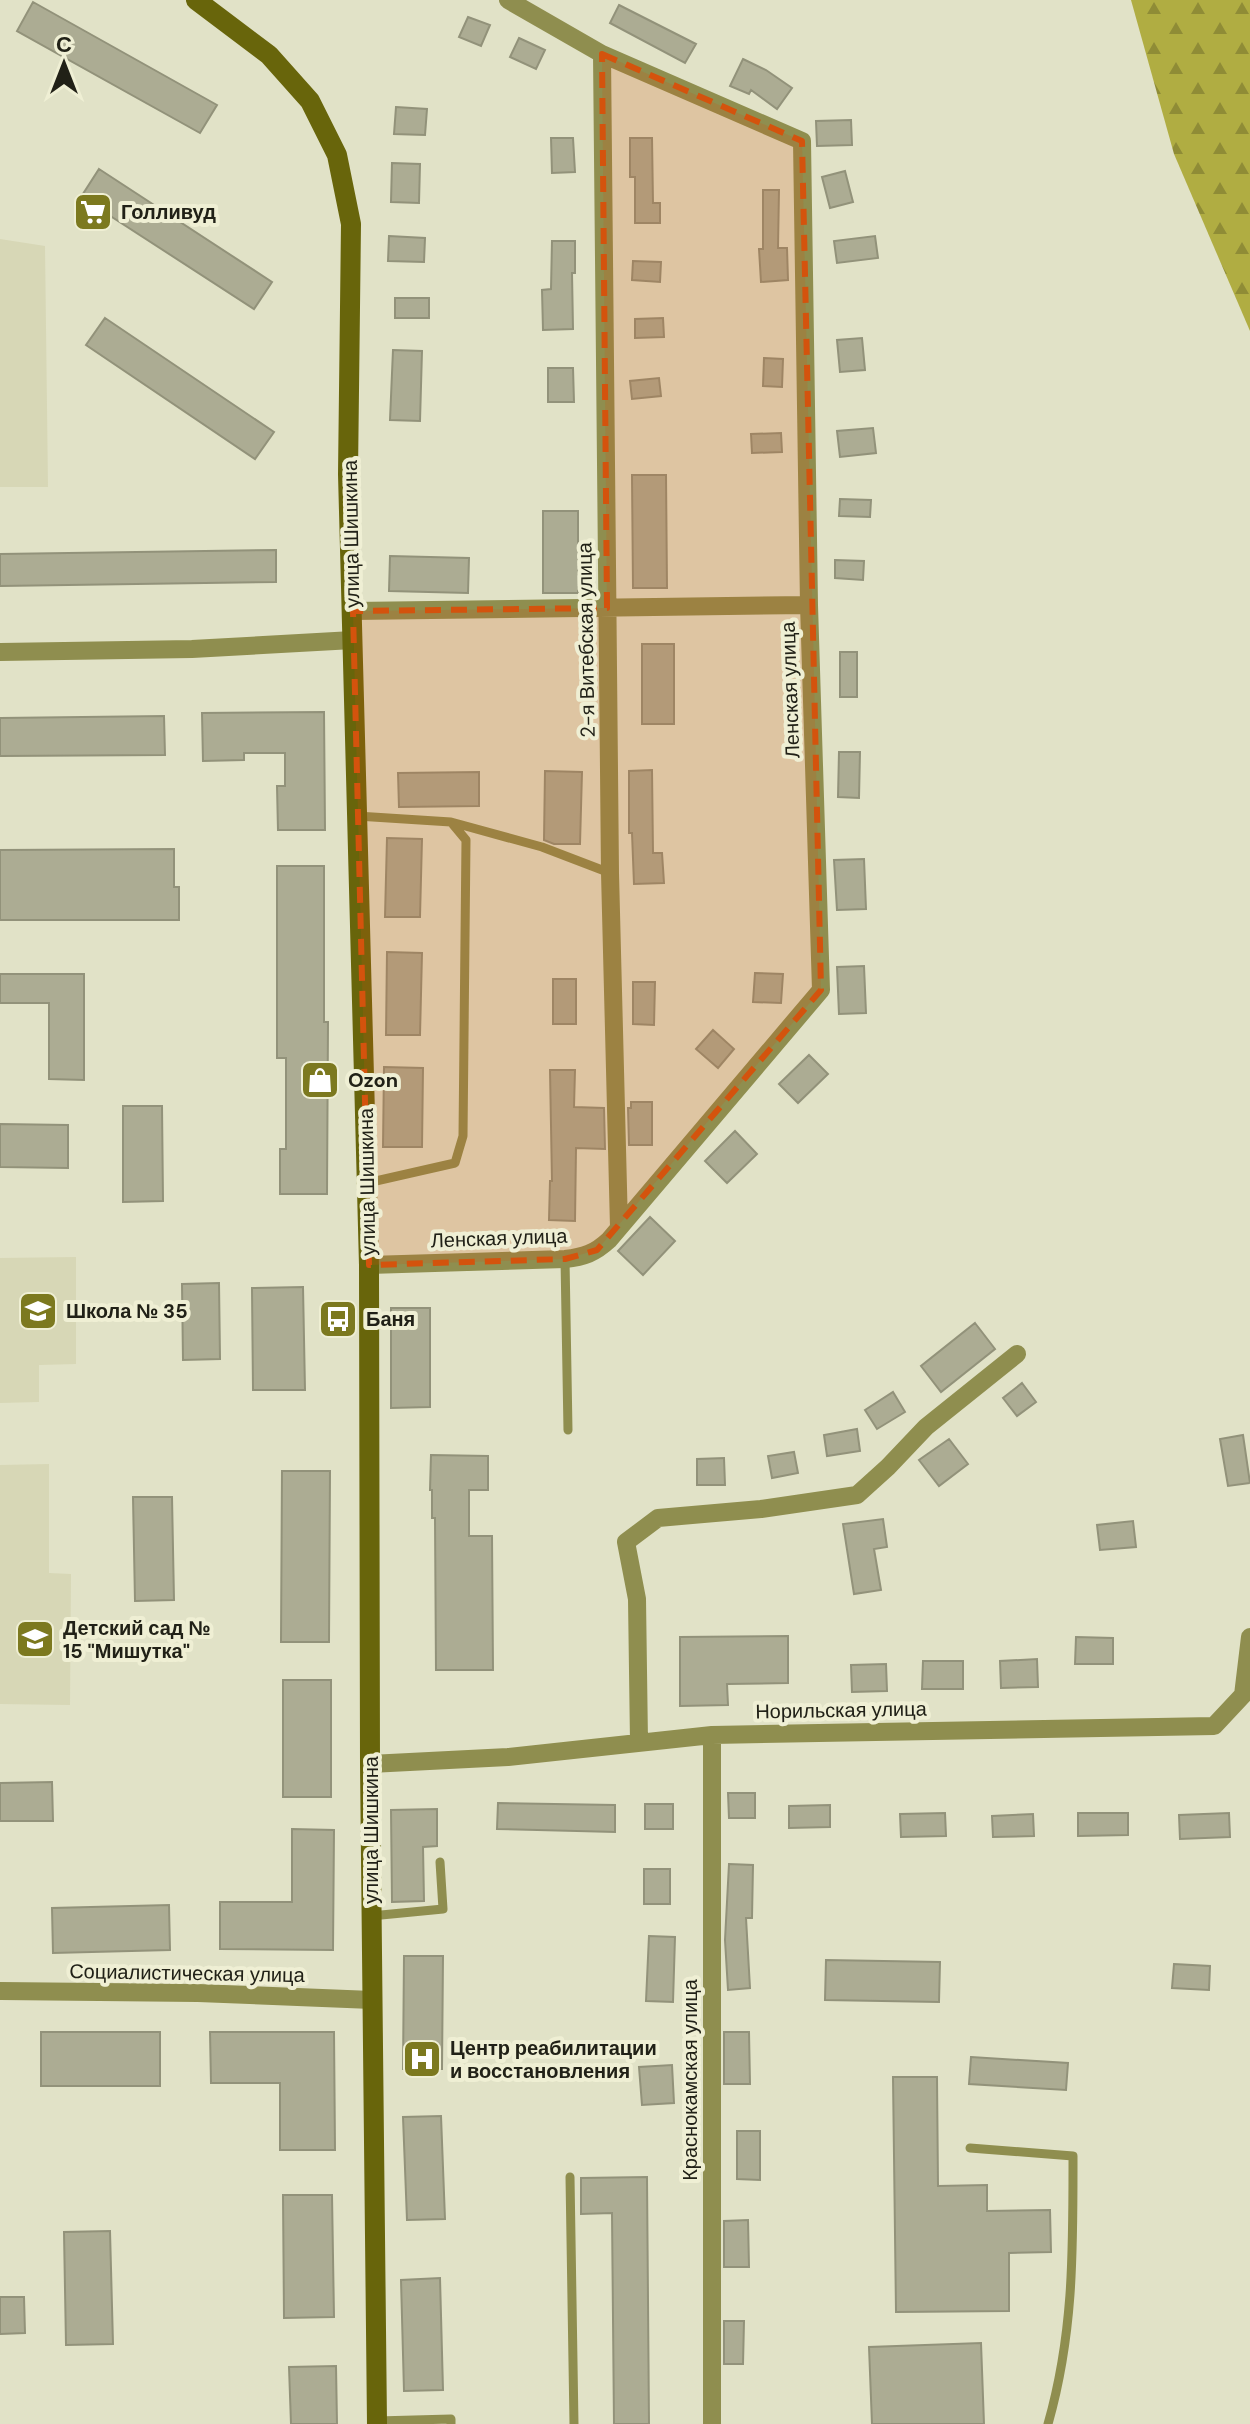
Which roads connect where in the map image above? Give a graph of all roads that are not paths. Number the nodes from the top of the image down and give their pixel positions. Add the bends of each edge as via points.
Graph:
1 (196, 0) edge
2 (508, 0) edge
3 (602, 54) junction
4 (809, 605) junction
5 (607, 608) junction
6 (353, 611) junction
7 (353, 640) junction
8 (0, 652) edge
9 (357, 816) junction
10 (451, 822) junction
11 (610, 873) junction
12 (367, 1183) junction
13 (619, 1227) junction
14 (565, 1259) junction
15 (369, 1265) junction
16 (1017, 1354) dead end
17 (568, 1430) dead end
18 (1250, 1637) edge
19 (712, 1735) junction
20 (639, 1742) junction
21 (370, 1764) junction
22 (440, 1862) dead end
23 (371, 1916) junction
24 (0, 1991) edge
25 (372, 2000) junction
26 (970, 2148) dead end
27 (570, 2177) dead end
28 (377, 2422) edge
29 (451, 2424) edge
30 (574, 2424) edge
31 (712, 2424) edge
32 (1048, 2424) edge

1 - 6 main road, улица Шишкина via 269,55 310,101 337,155 351,224 348,474
2 - 3 street, Ленская улица
3 - 4 street, Ленская улица via 802,141
3 - 5 street, 2-я Витебская улица
4 - 5 street
4 - 13 street, Ленская улица via 821,990
5 - 6 street
5 - 11 street, 2-я Витебская улица
6 - 7 main road, улица Шишкина
7 - 8 street
7 - 9 main road, улица Шишкина
9 - 10 lane
9 - 12 main road, улица Шишкина
10 - 11 lane
10 - 12 lane via 466,840 463,1136 455,1163
11 - 13 street, 2-я Витебская улица
12 - 15 main road, улица Шишкина
13 - 14 street, Ленская улица via 588,1256
14 - 15 street, Ленская улица
14 - 17 lane
15 - 21 main road, улица Шишкина
16 - 20 street via 926,1427 857,1495 658,1518 626,1542 637,1599
18 - 19 street, Норильская улица via 1243,1695 1214,1726
19 - 20 street, Норильская улица
19 - 31 street, Краснокамская улица
20 - 21 street, Норильская улица via 508,1757
21 - 23 main road, улица Шишкина
22 - 23 lane via 443,1909
23 - 25 main road, улица Шишкина
24 - 25 street, Социалистическая улица
25 - 28 main road, улица Шишкина
26 - 32 lane via 1073,2156 1073,2277 1060,2380
27 - 30 lane
28 - 29 lane via 451,2419

